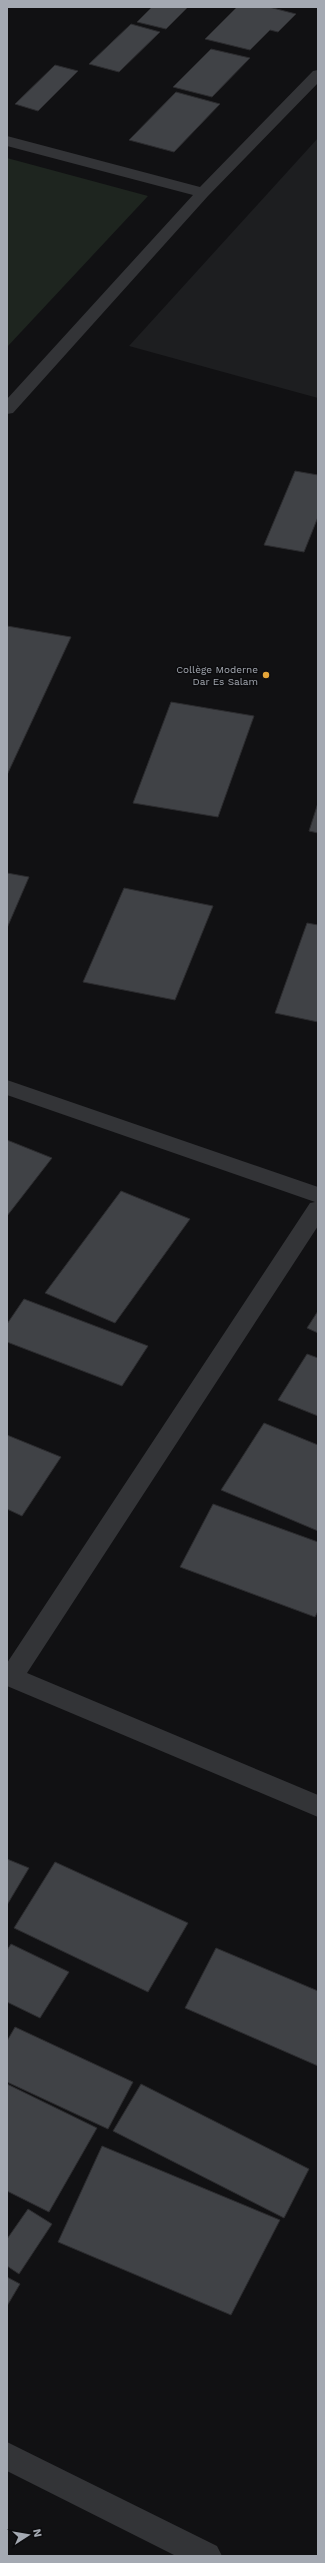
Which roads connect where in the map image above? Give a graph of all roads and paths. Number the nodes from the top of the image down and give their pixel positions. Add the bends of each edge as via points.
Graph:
1 (318, 74) edge
2 (7, 140) edge
3 (202, 193) junction
4 (7, 409) edge
5 (7, 1087) edge
6 (318, 1196) edge
7 (318, 1209) edge
8 (9, 1676) edge
9 (318, 1806) edge
10 (7, 2456) edge
11 (208, 2556) edge

1 - 3 street
2 - 3 street
3 - 4 street
5 - 6 street
7 - 8 street
8 - 9 street
10 - 11 street

